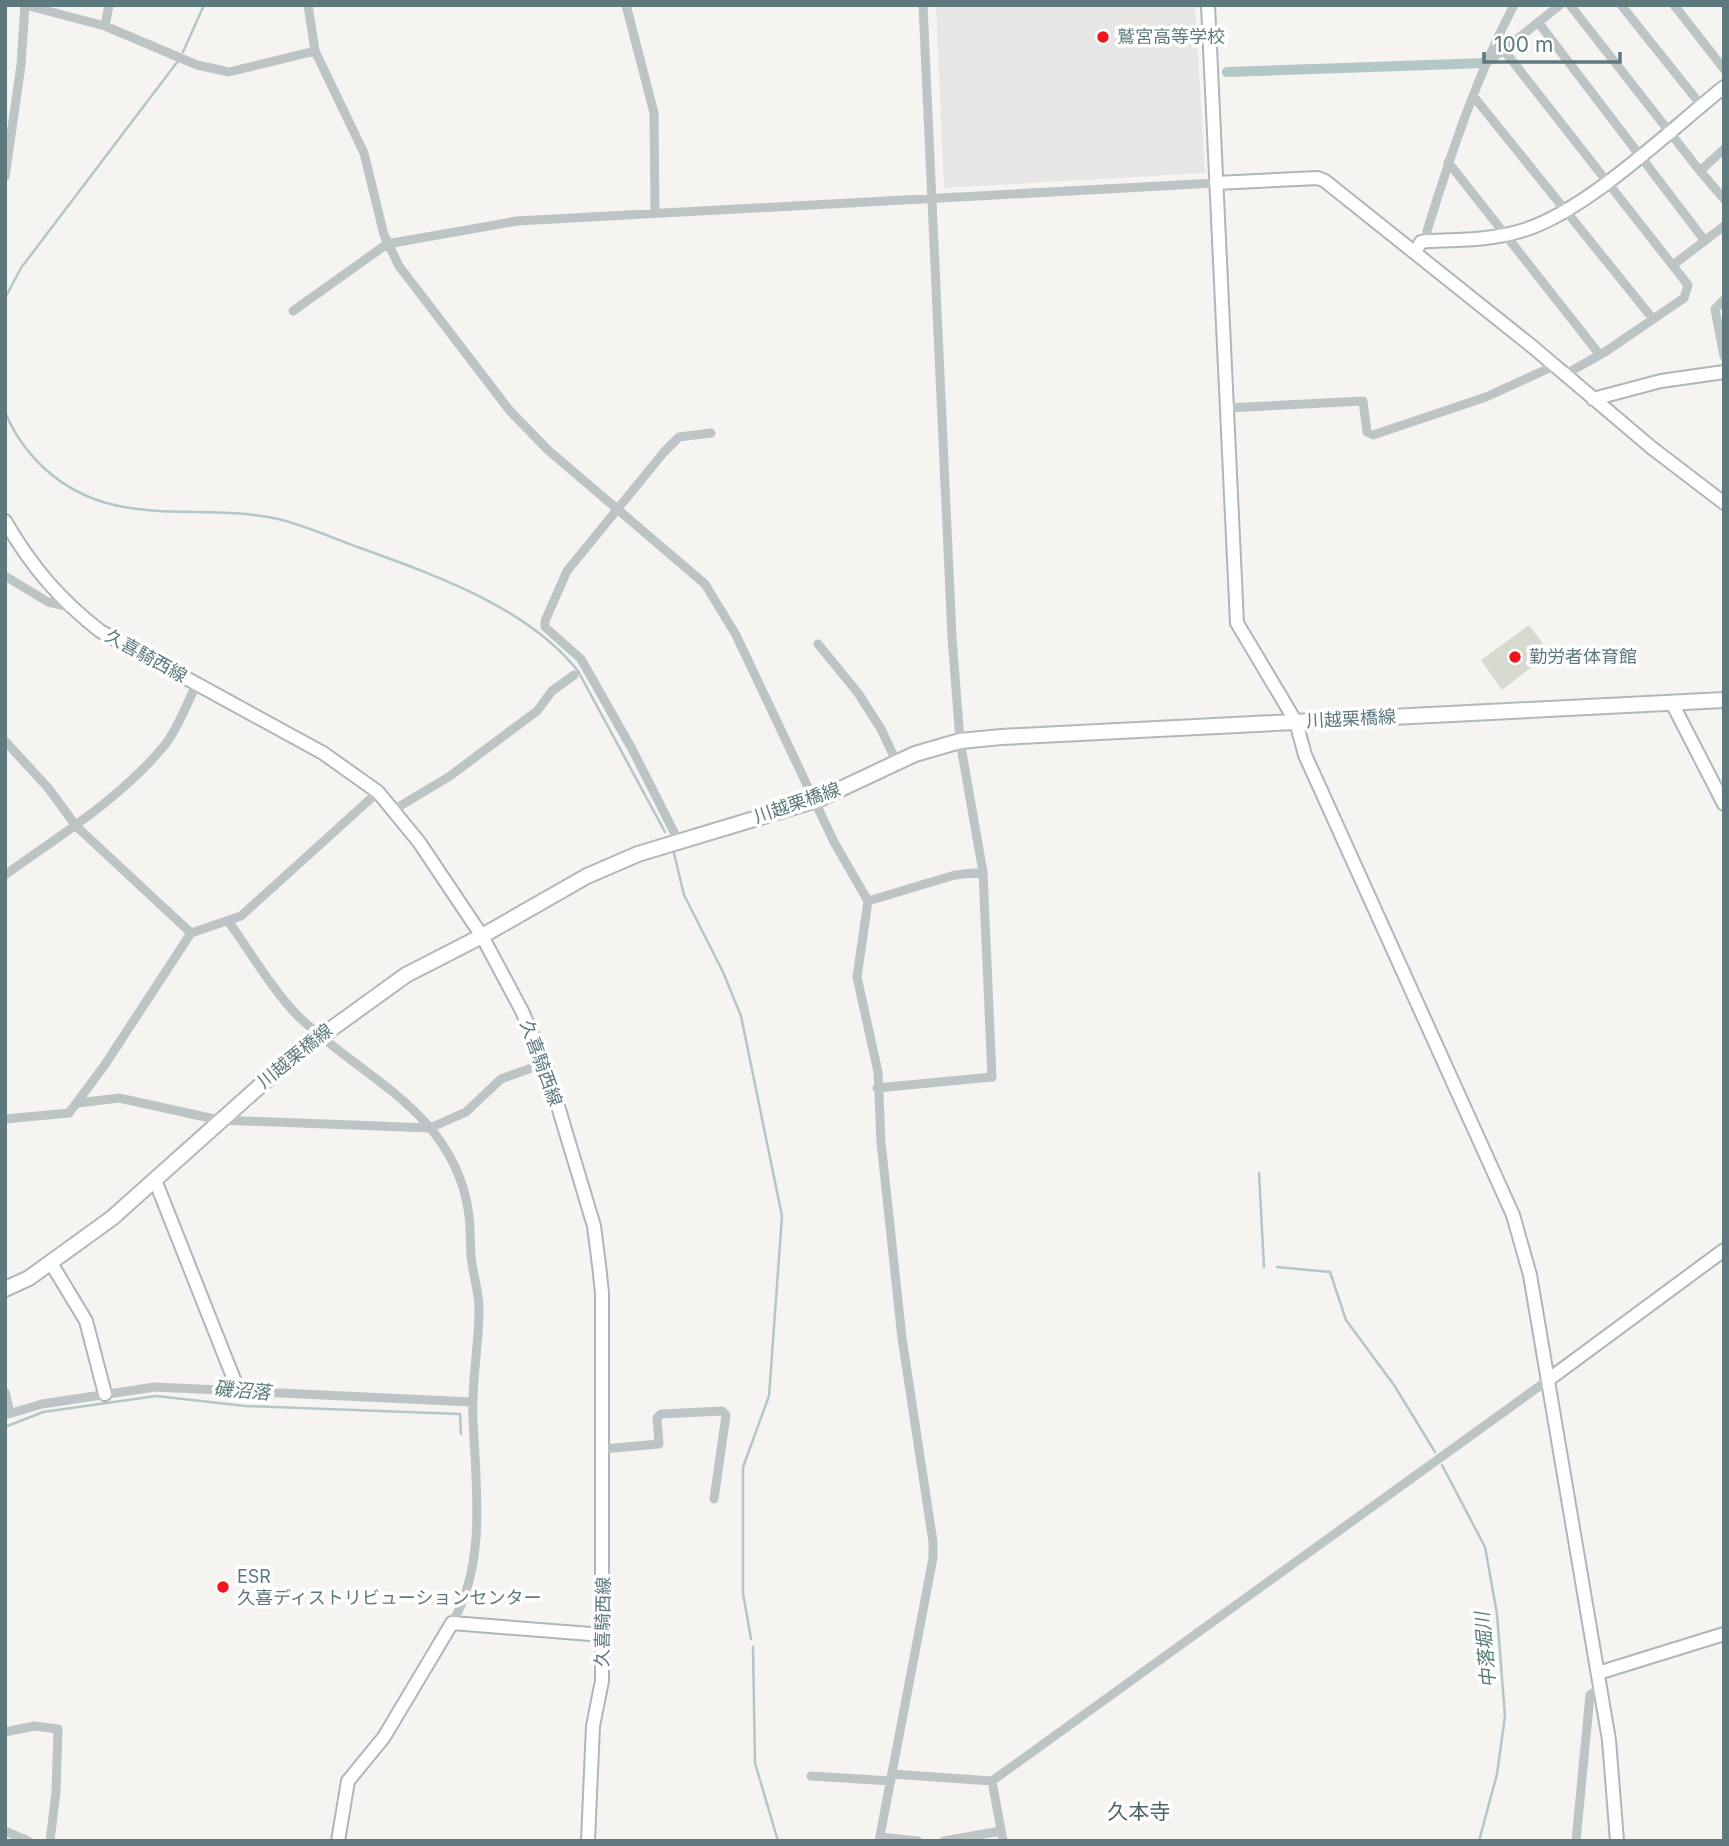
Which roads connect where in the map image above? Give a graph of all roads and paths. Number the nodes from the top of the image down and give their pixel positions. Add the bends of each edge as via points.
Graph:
1 (25, 5) edge
2 (109, 5) edge
3 (308, 5) edge
4 (626, 5) edge
5 (923, 5) edge
6 (1208, 5) edge
7 (1514, 5) edge
8 (1560, 5) edge
9 (1570, 5) edge
10 (1621, 5) edge
11 (1674, 5) edge
12 (1538, 22) junction
13 (105, 26) junction
14 (1503, 49) junction
15 (315, 51) junction
16 (1486, 63) junction
17 (1724, 69) edge
18 (1724, 87) edge
19 (1474, 97) junction
20 (1701, 106) junction
21 (1670, 130) junction
22 (1724, 149) edge
23 (1640, 155) junction
24 (1448, 162) junction
25 (1700, 171) junction
26 (5, 177) edge
27 (1606, 182) junction
28 (1216, 183) junction
29 (933, 197) junction
30 (1724, 199) edge
31 (1567, 210) junction
32 (654, 212) junction
33 (1724, 226) edge
34 (1508, 235) junction
35 (1428, 241) junction
36 (1705, 241) junction
37 (387, 244) junction
38 (1415, 252) junction
39 (1672, 265) junction
40 (1724, 300) edge
41 (293, 311) dead end
42 (1653, 319) junction
43 (1600, 355) junction
44 (1724, 356) edge
45 (1559, 370) junction
46 (1724, 372) edge
47 (1593, 399) junction
48 (1226, 408) junction
49 (711, 433) dead end
50 (1724, 503) edge
51 (618, 510) junction
52 (5, 522) edge
53 (5, 576) edge
54 (70, 607) junction
55 (818, 644) dead end
56 (574, 675) dead end
57 (197, 684) junction
58 (1724, 700) edge
59 (1672, 703) junction
60 (1296, 722) junction
61 (5, 741) edge
62 (960, 741) junction
63 (897, 762) junction
64 (378, 792) junction
65 (817, 800) junction
66 (1724, 804) edge
67 (395, 809) junction
68 (76, 826) junction
69 (678, 840) junction
70 (984, 872) junction
71 (5, 875) edge
72 (868, 901) junction
73 (228, 921) junction
74 (191, 933) junction
75 (482, 936) junction
76 (319, 1035) junction
77 (545, 1063) junction
78 (877, 1088) junction
79 (78, 1103) junction
80 (5, 1119) edge
81 (219, 1120) junction
82 (430, 1128) junction
83 (155, 1180) junction
84 (1724, 1251) edge
85 (51, 1264) junction
86 (5, 1289) edge
87 (1548, 1380) junction
88 (5, 1392) edge
89 (239, 1392) junction
90 (105, 1394) junction
91 (472, 1402) junction
92 (7, 1414) edge
93 (603, 1450) junction
94 (714, 1499) dead end
95 (452, 1623) junction
96 (1724, 1634) edge
97 (603, 1635) junction
98 (1598, 1673) junction
99 (1600, 1688) junction
100 (5, 1732) edge
101 (811, 1776) dead end
102 (891, 1777) junction
103 (992, 1780) junction
104 (5, 1831) edge
105 (1002, 1836) edge
106 (880, 1839) edge
107 (29, 1841) edge
108 (50, 1841) edge
109 (338, 1841) edge
110 (588, 1841) edge
111 (918, 1841) edge
112 (944, 1841) edge
113 (1576, 1841) edge
114 (1617, 1841) edge

1 - 13 street
1 - 26 street
2 - 13 street
3 - 15 street
4 - 32 street via 654,113
5 - 29 street
6 - 28 street
7 - 16 street
8 - 12 street
9 - 21 street
10 - 20 street
11 - 17 street
12 - 14 street
12 - 23 street
13 - 15 street via 197,65 229,72
14 - 16 street
14 - 27 street
15 - 37 street via 364,153
16 - 19 street
18 - 20 street
19 - 24 street
19 - 31 street
20 - 21 street
21 - 23 street
21 - 25 street
22 - 25 street
23 - 27 street
23 - 36 street
24 - 34 street
24 - 35 street
25 - 30 street
27 - 31 street
27 - 39 street
28 - 29 street
28 - 38 street via 1321,179
28 - 48 street
29 - 32 street
29 - 62 street
31 - 34 street
31 - 42 street
32 - 37 street via 540,218
33 - 36 street
34 - 35 street
34 - 43 street
35 - 38 street
36 - 39 street
37 - 41 street
37 - 51 street via 510,411
38 - 45 street
39 - 42 street via 1688,285 1684,298
40 - 44 street via 1715,309
42 - 43 street
43 - 45 street
45 - 47 street
45 - 48 street via 1373,435 1367,432 1363,401
46 - 47 street via 1661,381
47 - 50 street
48 - 60 street via 1237,623
49 - 51 street via 678,437
51 - 65 street via 705,584 736,635
51 - 69 street via 567,570 545,627 581,659
52 - 54 street, 久喜騎西線 via 41,578
53 - 54 street via 48,602
54 - 57 street, 久喜騎西線 via 100,631
55 - 63 street via 858,693
56 - 67 street via 552,691 537,711 450,776
57 - 64 street, 久喜騎西線 via 323,753
57 - 68 street via 165,744
58 - 59 main road, 川越栗橋線
59 - 60 main road, 川越栗橋線
59 - 66 street
60 - 62 main road, 川越栗橋線
60 - 87 street via 1305,755 1513,1215 1530,1275
61 - 68 street
62 - 63 main road, 川越栗橋線
62 - 70 street
63 - 65 main road, 川越栗橋線
64 - 67 street, 久喜騎西線
64 - 73 street via 241,916
65 - 69 main road, 川越栗橋線
65 - 72 street via 834,842
67 - 75 street, 久喜騎西線
68 - 71 street
68 - 74 street
69 - 75 main road, 川越栗橋線 via 587,876
70 - 72 street via 955,875
70 - 78 street via 992,1077
72 - 78 street via 857,977 878,1072
73 - 74 street
73 - 76 street via 294,1012
74 - 79 street
75 - 76 main road, 川越栗橋線 via 406,975
75 - 77 street, 久喜騎西線
76 - 81 main road, 川越栗橋線
76 - 82 street via 386,1083
77 - 82 street via 501,1080 466,1112
77 - 93 street, 久喜騎西線 via 594,1226 602,1293
78 - 102 street via 906,1374 933,1542 929,1585
79 - 80 street via 69,1113
79 - 81 street via 119,1098
81 - 82 street
81 - 83 main road, 川越栗橋線
82 - 91 street via 455,1168 468,1208 479,1307
83 - 85 main road, 川越栗橋線
83 - 89 street
84 - 87 street
85 - 86 main road, 川越栗橋線
85 - 90 street via 86,1321
87 - 98 street
87 - 103 street
88 - 92 street
89 - 90 street via 155,1387
89 - 91 street
90 - 92 street
91 - 95 street via 477,1520 466,1599
93 - 94 street via 659,1444 657,1418 662,1414 723,1411
93 - 97 street, 久喜騎西線
95 - 97 street
95 - 109 street via 384,1737 348,1781
96 - 98 street
97 - 110 street, 久喜騎西線
98 - 99 street
99 - 113 street via 1590,1695
99 - 114 street
100 - 108 street via 34,1726 58,1728
101 - 102 street
102 - 103 street
102 - 106 street
103 - 105 street
104 - 107 street
105 - 112 street
106 - 111 street

